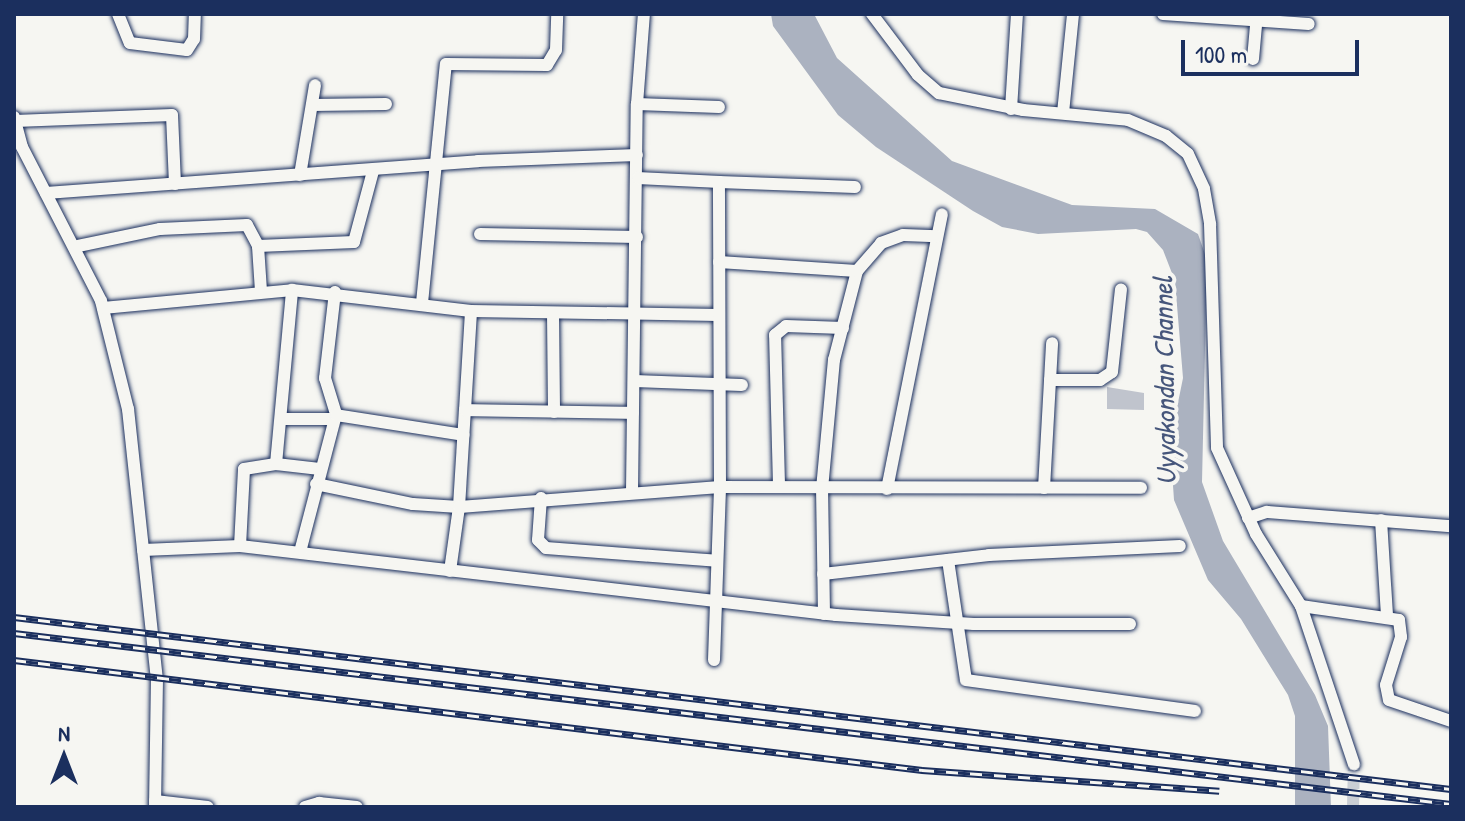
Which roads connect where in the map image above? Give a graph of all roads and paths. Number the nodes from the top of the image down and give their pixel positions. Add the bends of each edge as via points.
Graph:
1 (118, 14) edge
2 (195, 14) edge
3 (557, 14) edge
4 (644, 14) edge
5 (872, 14) edge
6 (1017, 14) edge
7 (1073, 14) edge
8 (1163, 14) edge
9 (1256, 17) edge
10 (1309, 24) dead end
11 (1253, 59) dead end
12 (315, 85) dead end
13 (386, 104) dead end
14 (637, 104) junction
15 (312, 105) junction
16 (719, 107) dead end
17 (1011, 109) junction
18 (1063, 113) junction
19 (15, 119) edge
20 (637, 155) junction
21 (431, 167) junction
22 (373, 171) junction
23 (300, 175) junction
24 (638, 178) junction
25 (719, 182) junction
26 (175, 184) junction
27 (855, 187) dead end
28 (46, 193) junction
29 (942, 214) dead end
30 (480, 234) dead end
31 (937, 236) junction
32 (637, 237) junction
33 (78, 246) junction
34 (258, 246) junction
35 (719, 262) junction
36 (857, 271) junction
37 (1121, 289) dead end
38 (292, 290) junction
39 (261, 291) junction
40 (335, 292) junction
41 (422, 303) junction
42 (103, 308) junction
43 (471, 311) junction
44 (553, 313) junction
45 (635, 313) junction
46 (718, 315) junction
47 (843, 328) junction
48 (1052, 343) dead end
49 (1050, 380) junction
50 (634, 381) junction
51 (717, 384) junction
52 (742, 385) dead end
53 (465, 410) junction
54 (554, 412) junction
55 (633, 413) junction
56 (334, 417) junction
57 (281, 419) junction
58 (463, 435) junction
59 (276, 464) junction
60 (320, 469) junction
61 (316, 484) junction
62 (779, 485) junction
63 (720, 487) junction
64 (1044, 488) junction
65 (1141, 488) dead end
66 (822, 489) junction
67 (887, 489) junction
68 (632, 492) junction
69 (541, 498) junction
70 (459, 507) junction
71 (1248, 518) junction
72 (1381, 520) junction
73 (1451, 526) edge
74 (240, 546) junction
75 (1180, 546) dead end
76 (143, 550) junction
77 (300, 552) junction
78 (948, 560) junction
79 (717, 561) junction
80 (450, 571) junction
81 (823, 574) junction
82 (715, 600) junction
83 (1301, 606) junction
84 (824, 614) junction
85 (1387, 615) junction
86 (958, 623) junction
87 (1130, 624) dead end
88 (714, 660) dead end
89 (1195, 711) dead end
90 (1451, 721) edge
91 (1354, 764) tunnel mouth
92 (155, 804) edge
93 (208, 807) edge
94 (305, 807) edge
95 (357, 807) edge

1 - 2 street via 130,43 187,50 194,39
3 - 21 street via 556,50 547,65 446,64
4 - 14 street
5 - 17 street via 929,86 955,99
6 - 17 street
7 - 18 street
8 - 9 street
9 - 10 street
9 - 11 street
12 - 15 street
13 - 15 street
14 - 16 street
14 - 20 street
15 - 23 street
17 - 18 street
18 - 71 street via 1145,125 1188,154 1197,170 1210,224 1217,448
19 - 26 street via 163,111 172,115
19 - 28 street
20 - 21 street
20 - 24 street
21 - 22 street
21 - 41 street
22 - 23 street
22 - 34 street via 354,242
23 - 26 street
24 - 25 street
24 - 32 street
25 - 27 street
25 - 35 street
26 - 28 street
28 - 33 street
29 - 31 street
30 - 32 street
31 - 36 street via 903,235 881,243
31 - 67 street
32 - 45 street
33 - 34 street via 160,229 233,224 247,225
33 - 42 street
34 - 39 street
35 - 36 street
35 - 46 street
36 - 47 street
37 - 49 street via 1112,372 1100,380
38 - 39 street
38 - 40 street
38 - 57 street
39 - 42 street
40 - 41 street
40 - 56 street via 325,378
41 - 43 street
42 - 76 street via 128,409
43 - 44 street
43 - 53 street
44 - 45 street
44 - 54 street
45 - 46 street
45 - 50 street
46 - 51 street
47 - 62 street via 786,326 775,335
47 - 66 street via 834,360
48 - 49 street
49 - 64 street
50 - 51 street
50 - 55 street
51 - 52 street
51 - 63 street
53 - 54 street
53 - 58 street
54 - 55 street
55 - 68 street
56 - 57 street
56 - 58 street
56 - 60 street
57 - 59 street
58 - 70 street
59 - 60 street
59 - 74 street via 250,466 241,473
60 - 61 street
61 - 70 street via 413,504
61 - 77 street
62 - 63 street
62 - 66 street
63 - 68 street
63 - 79 street
64 - 65 street
64 - 67 street
66 - 67 street
66 - 81 street
68 - 69 street
69 - 70 street
69 - 79 street via 538,540 546,548
70 - 80 street
71 - 72 street via 1267,512
71 - 83 street
72 - 73 street
72 - 85 street
74 - 76 street
74 - 77 street
75 - 78 street
76 - 92 street via 157,679
77 - 80 street
78 - 81 street
78 - 86 street
79 - 82 street
80 - 82 street
81 - 84 street
82 - 84 street
82 - 88 street
83 - 85 street
83 - 91 street
84 - 86 street
85 - 90 street via 1401,623 1386,685 1389,700
86 - 87 street
86 - 89 street via 966,680
92 - 93 street
94 - 95 street

